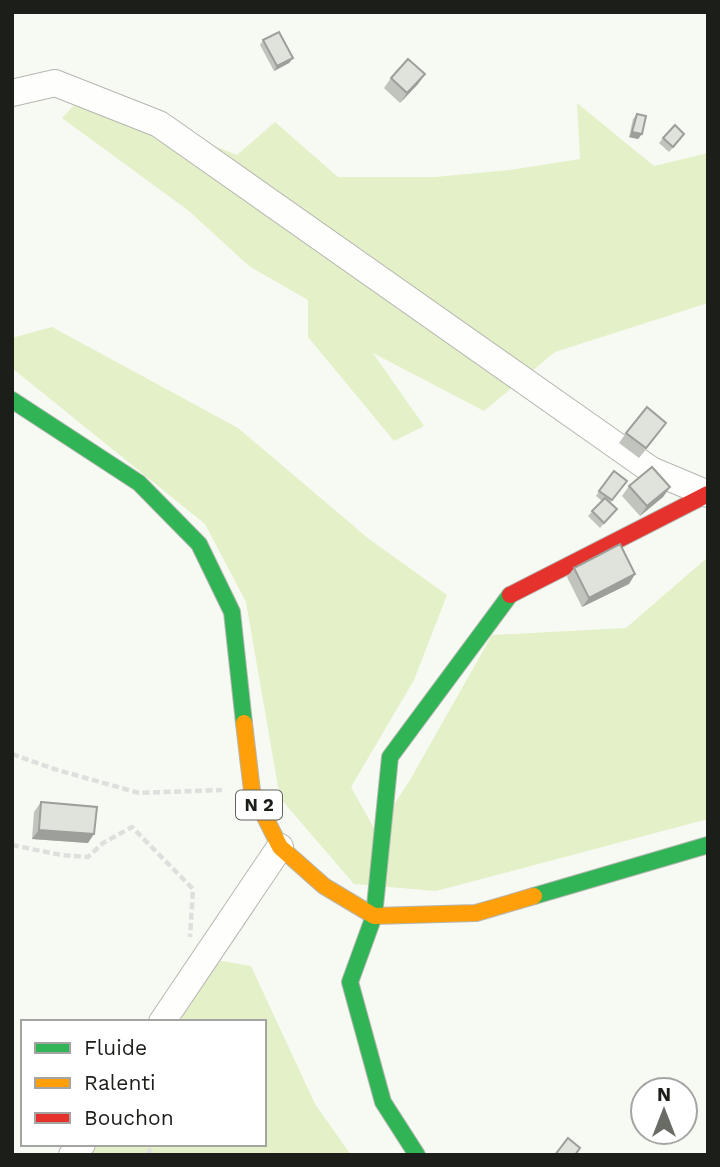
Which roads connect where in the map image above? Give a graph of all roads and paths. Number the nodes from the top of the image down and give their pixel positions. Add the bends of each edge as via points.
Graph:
1 (12, 93) edge
2 (12, 400) edge
3 (708, 494) edge
4 (12, 754) edge
5 (252, 792) junction
6 (12, 845) edge
7 (708, 845) edge
8 (280, 847) junction
9 (374, 916) junction
10 (187, 946) dead end
11 (163, 1020) edge
12 (417, 1155) edge

1 - 3 street via 55,83 159,124 650,470
2 - 5 main road, N 2 via 139,483 199,544 232,612
3 - 9 main road via 511,593 390,757
4 - 5 path via 139,793
5 - 8 main road, N 2
6 - 10 path via 88,857 132,827 192,889
7 - 9 main road via 476,913
8 - 9 main road, N 2 via 324,886
8 - 11 street
9 - 12 main road via 350,982 383,1102

